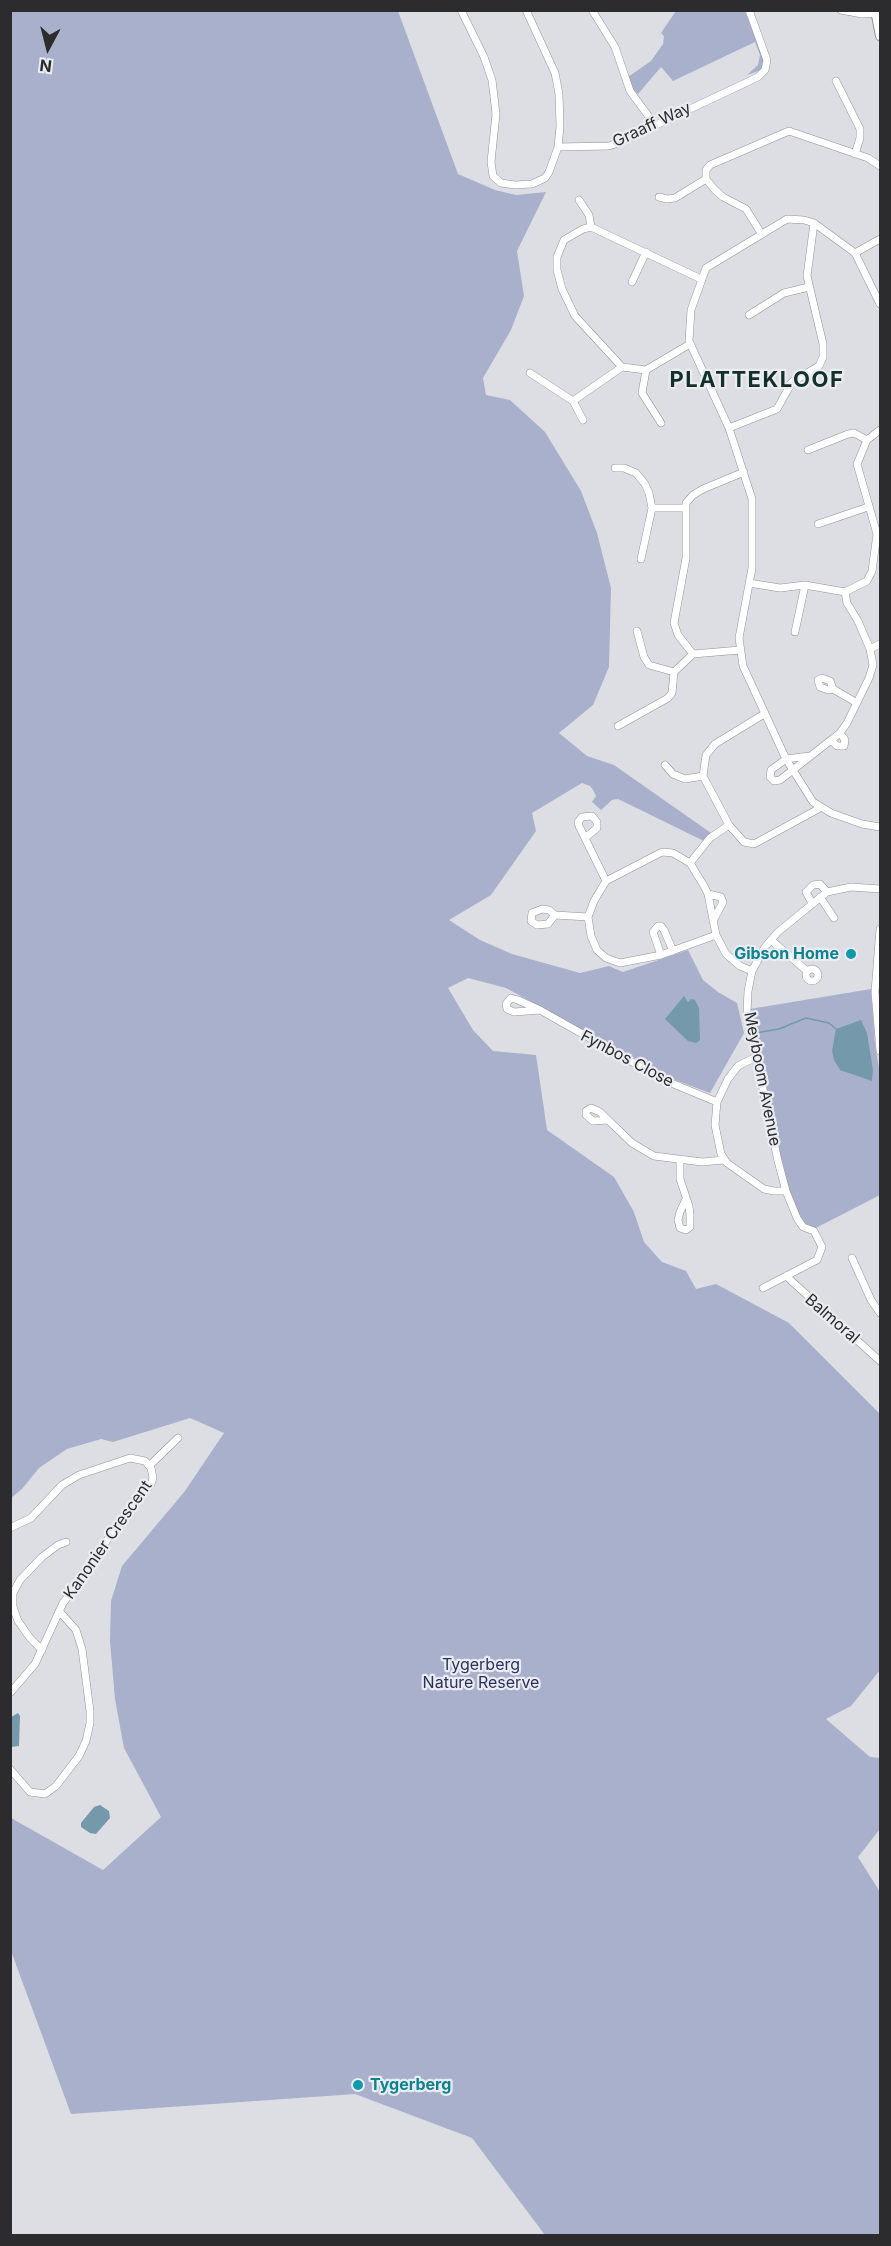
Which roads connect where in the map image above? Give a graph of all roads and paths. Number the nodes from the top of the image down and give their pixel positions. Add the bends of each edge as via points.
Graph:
1 (461, 10) edge
2 (526, 10) edge
3 (592, 10) edge
4 (749, 10) edge
5 (841, 10) edge
6 (877, 12) edge
7 (880, 36) edge
8 (836, 81) dead end
9 (655, 125) junction
10 (558, 147) junction
11 (855, 154) junction
12 (880, 166) edge
13 (706, 179) junction
14 (659, 197) dead end
15 (579, 200) dead end
16 (814, 223) junction
17 (591, 227) junction
18 (761, 233) junction
19 (880, 239) edge
20 (646, 252) junction
21 (855, 253) junction
22 (701, 279) junction
23 (632, 282) dead end
24 (809, 286) junction
25 (880, 304) edge
26 (748, 315) dead end
27 (690, 344) junction
28 (622, 367) junction
29 (646, 370) junction
30 (530, 373) dead end
31 (573, 401) junction
32 (584, 420) dead end
33 (661, 423) dead end
34 (729, 428) junction
35 (880, 430) edge
36 (867, 440) junction
37 (808, 450) dead end
38 (615, 468) dead end
39 (744, 472) junction
40 (868, 507) junction
41 (652, 508) junction
42 (685, 508) junction
43 (818, 524) dead end
44 (879, 535) edge
45 (641, 559) dead end
46 (749, 583) junction
47 (805, 585) junction
48 (845, 592) junction
49 (637, 631) dead end
50 (795, 632) dead end
51 (880, 644) edge
52 (870, 648) junction
53 (740, 650) junction
54 (693, 654) junction
55 (674, 672) junction
56 (833, 689) dead end
57 (857, 703) junction
58 (764, 714) junction
59 (618, 726) dead end
60 (840, 733) junction
61 (831, 740) junction
62 (810, 756) junction
63 (786, 759) junction
64 (665, 765) dead end
65 (794, 771) junction
66 (703, 776) junction
67 (820, 808) junction
68 (729, 825) junction
69 (880, 827) edge
70 (585, 838) dead end
71 (690, 863) junction
72 (606, 881) junction
73 (880, 889) edge
74 (708, 894) junction
75 (823, 895) junction
76 (812, 903) junction
77 (555, 915) dead end
78 (588, 917) junction
79 (834, 918) dead end
80 (713, 921) junction
81 (880, 929) edge
82 (716, 935) junction
83 (771, 940) junction
84 (674, 951) junction
85 (661, 955) junction
86 (752, 971) junction
87 (807, 971) dead end
88 (540, 1010) dead end
89 (880, 1051) edge
90 (756, 1057) junction
91 (717, 1102) junction
92 (608, 1120) dead end
93 (680, 1160) junction
94 (724, 1160) junction
95 (786, 1191) junction
96 (686, 1199) dead end
97 (852, 1258) dead end
98 (786, 1276) junction
99 (763, 1288) dead end
100 (880, 1313) edge
101 (880, 1360) edge
102 (178, 1438) dead end
103 (150, 1465) junction
104 (10, 1528) edge
105 (66, 1542) dead end
106 (59, 1611) junction
107 (42, 1650) junction
108 (10, 1693) edge
109 (10, 1769) edge

1 - 10 street via 492,80 496,114 493,176 508,185 539,182 549,172
2 - 10 street via 555,73
3 - 9 street via 615,47 630,91
4 - 9 street, Graaff Way via 766,56 763,73
5 - 6 street
6 - 7 main road
8 - 11 street via 860,129
9 - 10 street, Graaff Way via 609,146
11 - 12 street
11 - 13 street via 789,131 710,165
13 - 14 street via 675,198
13 - 18 street via 719,194 746,209
15 - 17 street via 589,214
16 - 18 street via 787,219
16 - 21 street
16 - 24 street via 807,270
17 - 20 street
17 - 28 street via 564,240 557,270 575,316
18 - 22 street via 710,265
19 - 21 street
20 - 22 street
20 - 23 street
21 - 25 street
22 - 27 street via 691,310
24 - 26 street via 784,293
24 - 34 street via 823,344 819,366 792,382 777,409
27 - 29 street
27 - 34 street
28 - 29 street
28 - 31 street
29 - 33 street via 642,393
30 - 31 street
31 - 32 street
34 - 39 street
35 - 36 street
36 - 37 street via 848,434
36 - 40 street via 857,464
38 - 41 street via 631,470 641,478
39 - 42 street via 693,495
39 - 46 street via 752,506 753,558
40 - 43 street
40 - 44 street
41 - 42 street
41 - 45 street
42 - 54 street via 686,558 674,623
44 - 48 street via 870,577
46 - 47 street via 780,588
46 - 53 street
47 - 48 street
47 - 50 street
48 - 52 street
49 - 55 street via 649,665
51 - 52 street
52 - 57 street via 873,665
53 - 54 street
53 - 58 street
54 - 55 street
55 - 59 street via 668,698
56 - 57 street
57 - 60 street
58 - 63 street
58 - 66 street via 709,750
60 - 61 street
60 - 61 street via 844,746
61 - 62 street
62 - 63 street
62 - 65 street
63 - 65 street
63 - 65 street via 771,770 770,777 777,781
64 - 66 street via 685,779
65 - 67 street
66 - 68 street
67 - 68 street via 754,844 744,842
67 - 69 street via 854,822
68 - 71 street via 710,838
70 - 72 street
71 - 72 street via 673,853 662,852
71 - 74 street
72 - 78 street
73 - 75 street, Meyboom Avenue via 851,887
74 - 80 street
74 - 80 street via 721,897 723,902
75 - 76 street, Meyboom Avenue
75 - 76 street via 820,884 813,885 806,892
75 - 79 street
76 - 83 street, Meyboom Avenue
77 - 78 street
78 - 85 street via 593,944 612,961 628,963
80 - 82 street
81 - 89 street via 875,992
82 - 84 street
82 - 86 street via 732,961
83 - 86 street, Meyboom Avenue
83 - 87 street
84 - 85 street
84 - 85 street via 658,926 653,932
86 - 90 street, Meyboom Avenue via 747,1005
88 - 91 street, Fynbos Close via 664,1080
90 - 91 street via 738,1066
90 - 95 street, Meyboom Avenue
91 - 94 street via 716,1125
92 - 93 street via 641,1150 660,1158
93 - 94 street
93 - 96 street
94 - 95 street via 764,1188
95 - 98 street, Meyboom Avenue via 801,1225 814,1231 822,1247 813,1262
97 - 100 street
98 - 99 street
98 - 101 street, Balmoral
102 - 103 street
103 - 104 street, Kanonier Crescent via 140,1458 130,1458 79,1474 62,1485 32,1518
103 - 106 street, Kanonier Crescent via 151,1484 114,1529
105 - 107 street via 42,1557 20,1580 14,1593 18,1621
106 - 107 street, Kanonier Crescent
106 - 109 street via 76,1630 82,1649 90,1711 86,1741 56,1786 45,1794 30,1792
107 - 108 street, Kanonier Crescent via 27,1676

